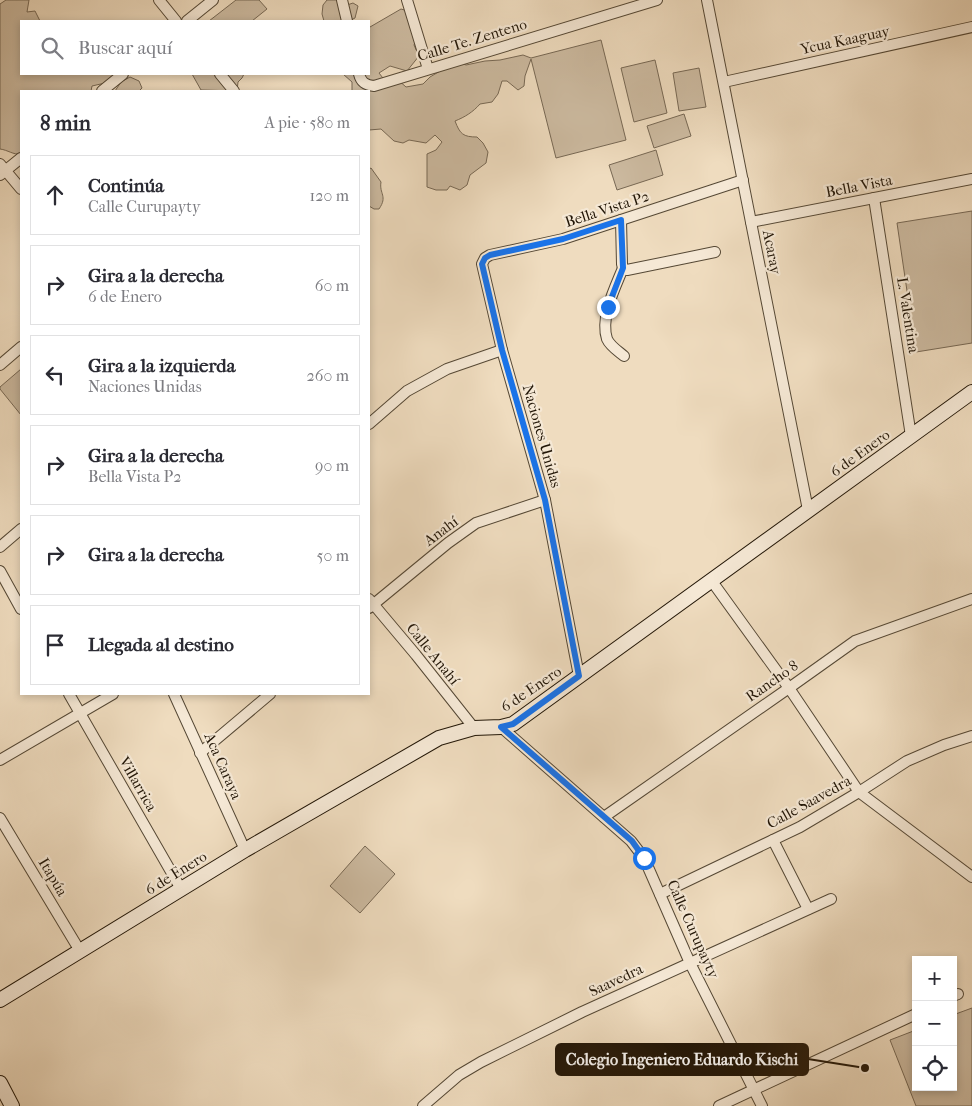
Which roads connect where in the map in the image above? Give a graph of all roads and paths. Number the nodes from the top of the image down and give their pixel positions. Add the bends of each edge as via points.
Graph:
1 (158, 0) edge
2 (213, 0) edge
3 (342, 0) edge
4 (407, 0) edge
5 (656, 0) edge
6 (708, 0) edge
7 (175, 20) edge
8 (188, 20) edge
9 (347, 20) edge
10 (972, 27) edge
11 (428, 69) junction
12 (122, 75) edge
13 (221, 75) edge
14 (359, 75) edge
15 (724, 82) junction
16 (103, 90) edge
17 (233, 90) edge
18 (20, 159) edge
19 (2, 170) edge
20 (972, 178) edge
21 (743, 180) junction
22 (20, 188) edge
23 (874, 198) junction
24 (621, 220) junction
25 (751, 222) junction
26 (715, 252) dead end
27 (482, 264) joint
28 (623, 268) junction
29 (20, 349) edge
30 (502, 350) junction
31 (624, 356) dead end
32 (0, 365) edge
33 (972, 392) edge
34 (370, 423) edge
35 (912, 436) junction
36 (545, 500) junction
37 (808, 510) junction
38 (20, 530) edge
39 (0, 547) edge
40 (0, 571) edge
41 (711, 580) junction
42 (972, 599) edge
43 (370, 604) edge
44 (20, 607) edge
45 (579, 676) junction
46 (789, 688) junction
47 (70, 695) edge
48 (111, 695) edge
49 (174, 695) edge
50 (269, 695) edge
51 (80, 714) junction
52 (501, 727) junction
53 (474, 728) junction
54 (972, 736) edge
55 (200, 753) junction
56 (0, 760) edge
57 (859, 792) junction
58 (604, 817) junction
59 (0, 818) edge
60 (773, 840) junction
61 (245, 850) junction
62 (972, 878) edge
63 (181, 889) junction
64 (660, 894) junction
65 (831, 898) dead end
66 (808, 909) junction
67 (80, 951) junction
68 (690, 962) junction
69 (0, 1000) edge
70 (912, 1016) edge
71 (0, 1083) edge
72 (754, 1089) junction
73 (12, 1106) edge
74 (423, 1106) edge
75 (719, 1106) edge
76 (762, 1106) edge

1 - 7 street
2 - 8 street
3 - 9 street
4 - 11 street
5 - 11 street, Calle Te. Zenteno
6 - 15 street, Acaray
10 - 15 street, Ycua Kaaguay
11 - 14 street, Calle Te. Zenteno via 374,86 366,85
12 - 16 street
13 - 17 street
15 - 21 street, Acaray
18 - 19 street
19 - 22 street
20 - 23 street, Bella Vista
21 - 24 street, Bella Vista P2
21 - 25 street, Acaray
23 - 25 street, Bella Vista
23 - 35 street, L. Valentina
24 - 27 street, Bella Vista P2 via 563,239 490,255
24 - 28 street
25 - 37 street, Acaray
26 - 28 street via 627,270
27 - 30 street, Naciones Unidas
28 - 31 street via 608,307 605,326 608,341
29 - 32 street
30 - 34 street via 447,369 407,391
30 - 36 street, Naciones Unidas
33 - 35 main road, 6 de Enero
35 - 37 main road, 6 de Enero
36 - 43 street, Anahí via 476,524
36 - 45 street, Naciones Unidas
37 - 41 main road, 6 de Enero
38 - 39 street
40 - 44 street
41 - 45 main road, 6 de Enero
41 - 46 street
42 - 46 street, Rancho 8 via 855,641
43 - 53 street, Calle Anahí
45 - 52 main road, 6 de Enero via 513,724
46 - 57 street
46 - 58 street, Rancho 8
47 - 51 street, Villarrica
48 - 51 street
49 - 55 street, Aca Caraya
50 - 55 street
51 - 56 street
51 - 63 street, Villarrica
52 - 53 main road, 6 de Enero
52 - 58 street, Calle Curupayty
53 - 61 main road, 6 de Enero via 439,738
54 - 57 street, Calle Saavedra via 907,761
55 - 61 street, Aca Caraya
57 - 60 street, Calle Saavedra
57 - 62 street
58 - 64 street, Calle Curupayty via 632,841 644,858
59 - 67 street, Itapúa
60 - 64 street, Calle Saavedra
60 - 66 street
61 - 63 main road, 6 de Enero
63 - 67 main road, 6 de Enero
64 - 68 street, Calle Curupayty
65 - 66 street, Saavedra
66 - 68 street, Saavedra
67 - 69 main road, 6 de Enero
68 - 72 street, Calle Curupayty
68 - 74 street, Saavedra via 481,1062 459,1075
70 - 72 street
71 - 73 main road
72 - 75 street
72 - 76 street, Calle Curupayty

